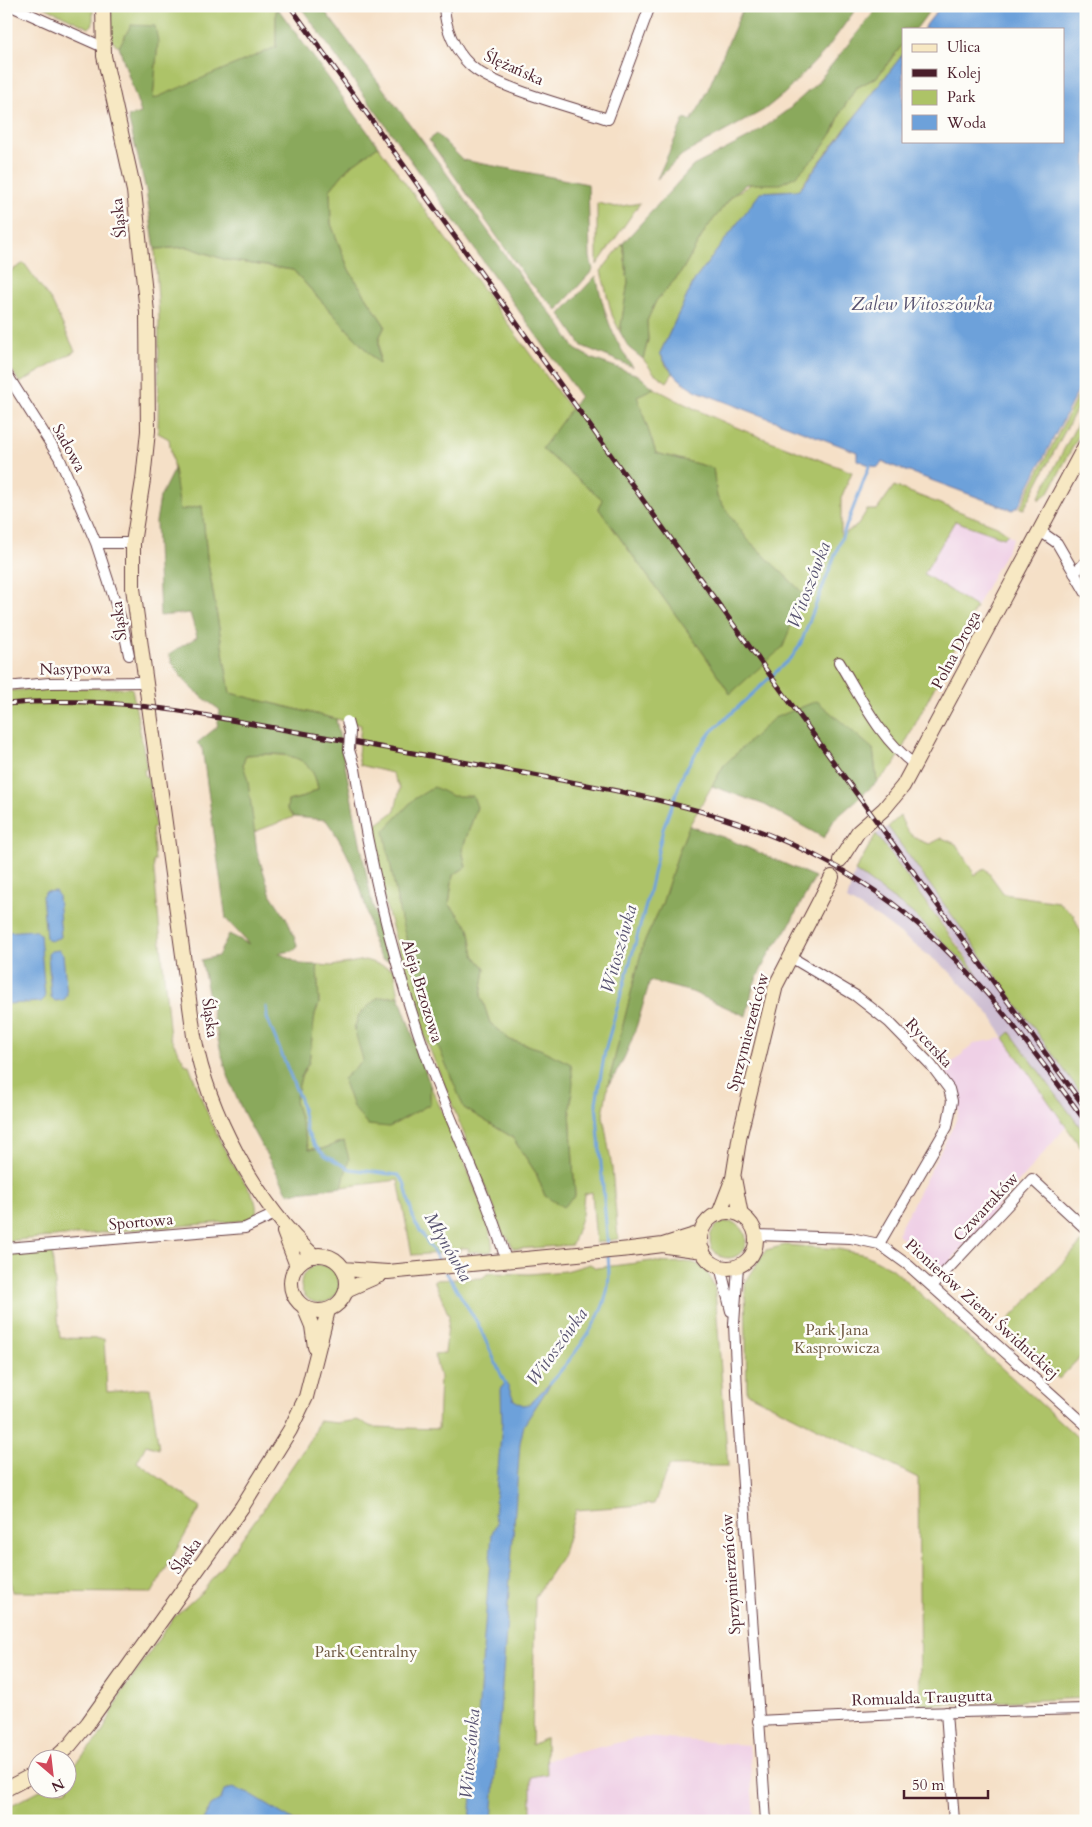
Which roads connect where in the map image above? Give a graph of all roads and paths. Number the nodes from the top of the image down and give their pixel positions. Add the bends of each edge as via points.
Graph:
1 (11, 6) edge
2 (103, 6) edge
3 (444, 6) edge
4 (650, 6) edge
5 (103, 47) junction
6 (6, 373) edge
7 (1086, 444) edge
8 (1040, 531) junction
9 (96, 543) junction
10 (133, 543) junction
11 (1086, 562) edge
12 (1074, 573) junction
13 (1086, 593) edge
14 (130, 655) dead end
15 (839, 662) dead end
16 (145, 682) junction
17 (6, 687) edge
18 (347, 721) dead end
19 (915, 765) junction
20 (840, 860) dead end
21 (832, 877) dead end
22 (789, 956) junction
23 (734, 1178) junction
24 (276, 1214) junction
25 (719, 1214) junction
26 (741, 1215) junction
27 (1086, 1229) edge
28 (701, 1233) junction
29 (756, 1235) junction
30 (879, 1244) junction
31 (663, 1246) junction
32 (6, 1248) edge
33 (703, 1251) junction
34 (314, 1256) junction
35 (506, 1260) junction
36 (297, 1266) junction
37 (720, 1266) junction
38 (738, 1266) junction
39 (343, 1269) junction
40 (388, 1272) junction
41 (932, 1286) junction
42 (346, 1290) junction
43 (304, 1307) junction
44 (328, 1310) junction
45 (734, 1324) junction
46 (316, 1354) junction
47 (1086, 1425) edge
48 (1086, 1709) edge
49 (946, 1712) junction
50 (758, 1720) junction
51 (64, 1750) edge
52 (28, 1777) edge
53 (6, 1788) edge
54 (766, 1821) edge
55 (954, 1821) edge

1 - 5 street
2 - 5 street, Śląska
3 - 4 street, Ślężańska via 451,37 459,52 479,72 519,90 608,119
5 - 10 street, Śląska via 134,191 146,312 148,431
6 - 9 street, Sadowa via 59,457
7 - 8 street, Polna Droga
8 - 12 street via 1057,543
8 - 19 street, Polna Droga
9 - 10 street
9 - 14 street, Sadowa
10 - 16 street, Śląska via 133,588
11 - 12 street
12 - 13 street
15 - 19 street via 876,724
16 - 17 street, Nasypowa
16 - 24 street, Śląska via 197,1053 234,1148
18 - 35 street, Aleja Brzozowa, bridge via 350,732 348,750 355,769 380,899 418,1033
19 - 20 street, Polna Droga via 903,786 884,809 858,832
21 - 22 street, Sprzymierzeńców
22 - 23 street, Sprzymierzeńców via 776,985 754,1068
22 - 30 street, Rycerska via 856,996 889,1022 931,1065 949,1089 952,1101 947,1127
23 - 25 street, Sprzymierzeńców
23 - 26 street, Sprzymierzeńców
24 - 32 street, Sportowa via 245,1228
24 - 34 street, Śląska
24 - 36 street, Śląska
25 - 26 street
25 - 28 street via 709,1220
26 - 29 street
27 - 41 street, Czwartaków via 1032,1180
28 - 31 street
28 - 33 street
29 - 30 street, Pionierów Ziemi Świdnickiej via 851,1238
29 - 38 street via 752,1254
30 - 41 street, Pionierów Ziemi Świdnickiej via 895,1253
31 - 33 street
31 - 35 street
33 - 37 street
34 - 36 street
34 - 39 street via 331,1258
35 - 40 street
36 - 43 street via 292,1292
37 - 38 street
37 - 45 street, Sprzymierzeńców
38 - 45 street, Sprzymierzeńców
39 - 40 street
39 - 42 street
40 - 42 street
41 - 47 street, Pionierów Ziemi Świdnickiej
42 - 44 street via 336,1306
43 - 44 street via 320,1312
43 - 46 street, Śląska via 312,1326
44 - 46 street, Śląska
45 - 50 street, Sprzymierzeńców
46 - 51 street, Śląska via 309,1388 298,1416 242,1507 88,1723
48 - 49 street, Romualda Traugutta
49 - 50 street, Romualda Traugutta
49 - 55 street
50 - 54 street, Sprzymierzeńców
52 - 53 street

